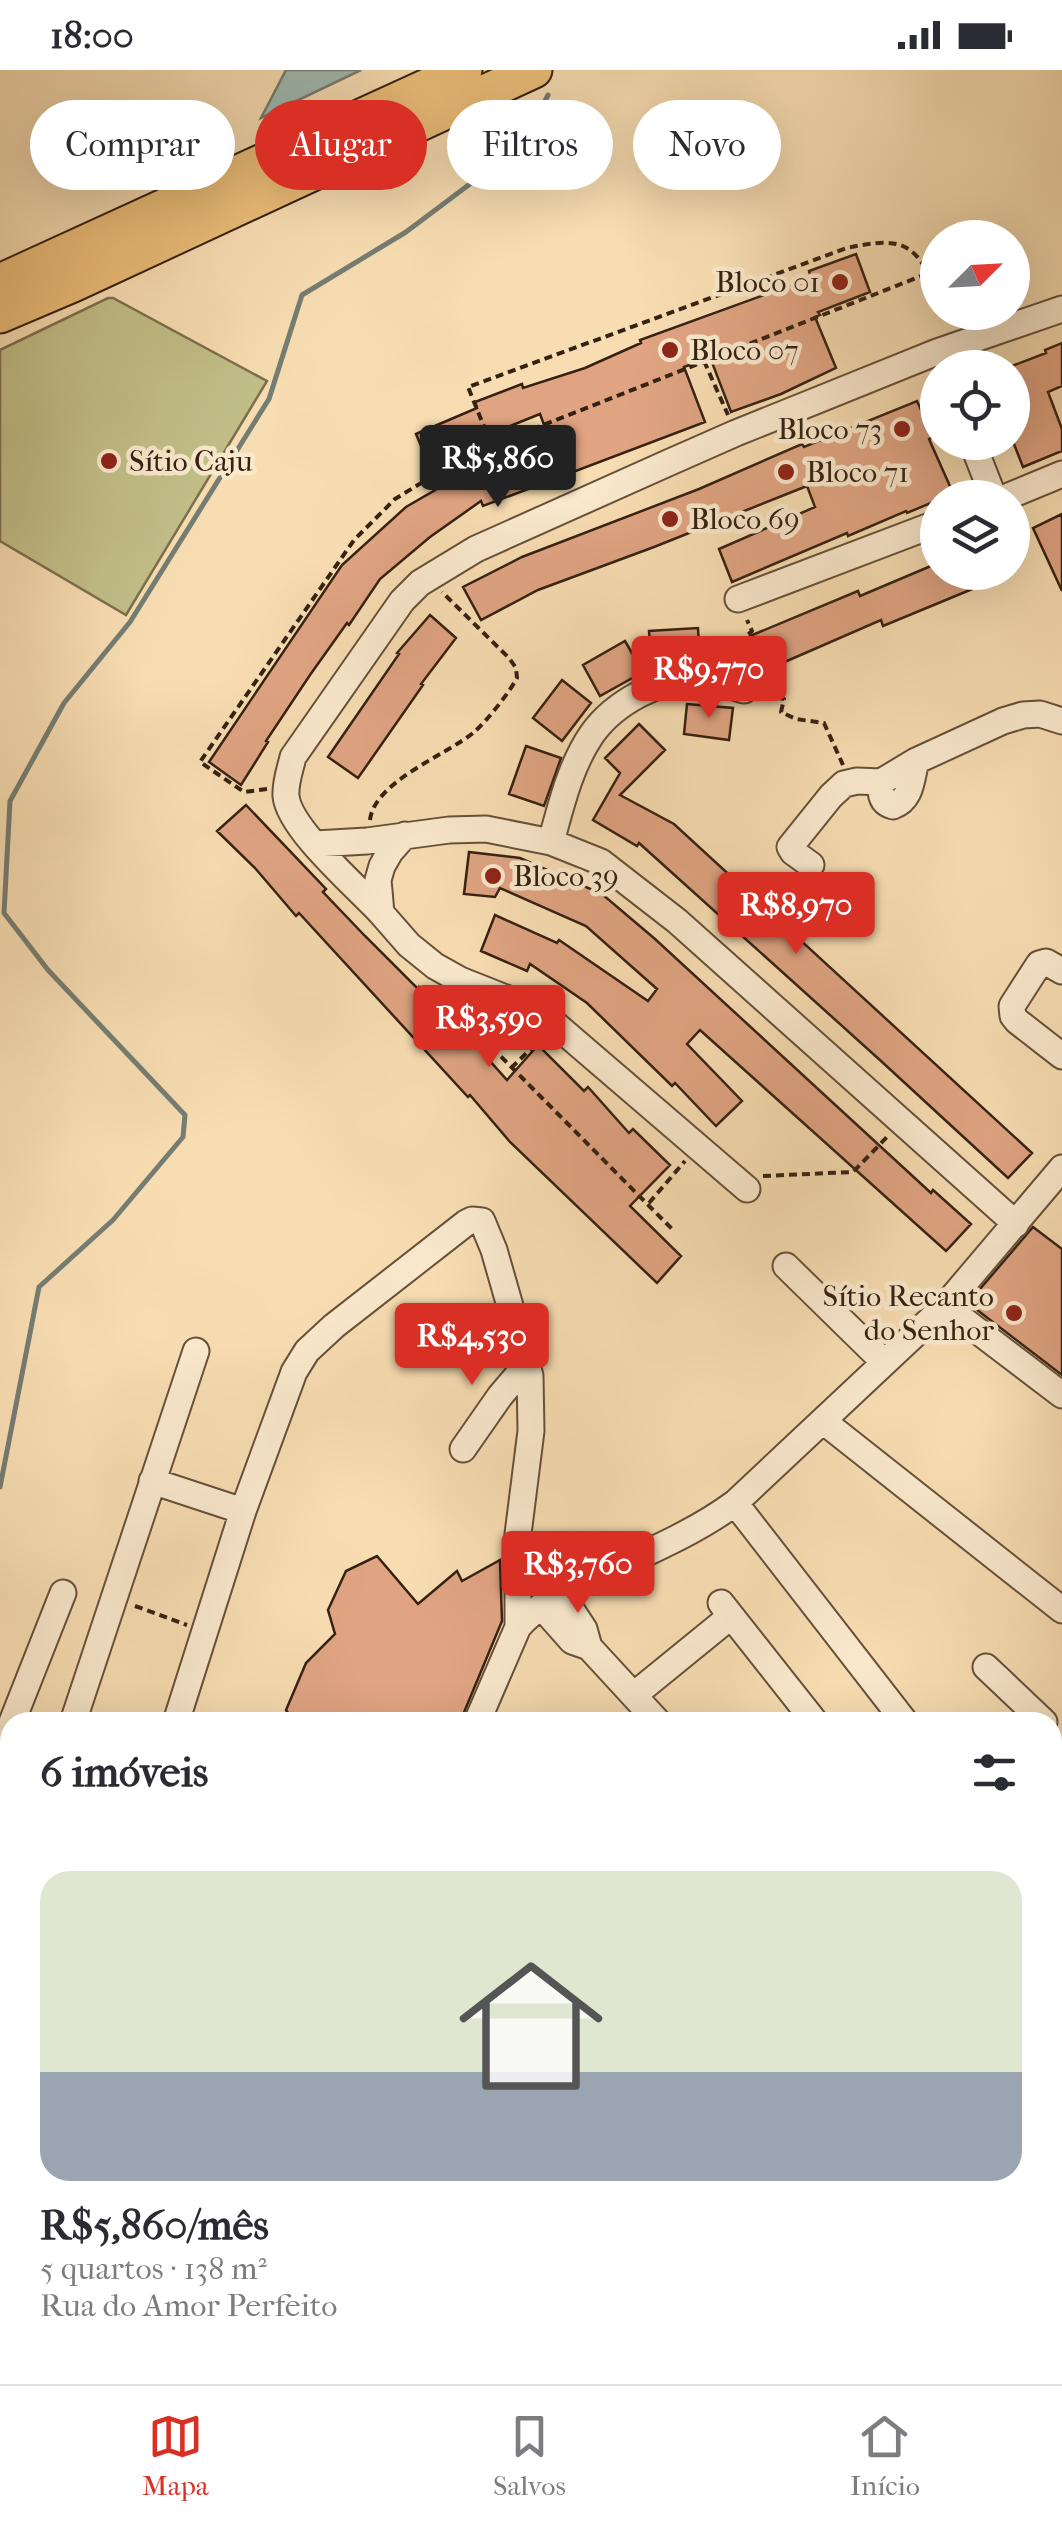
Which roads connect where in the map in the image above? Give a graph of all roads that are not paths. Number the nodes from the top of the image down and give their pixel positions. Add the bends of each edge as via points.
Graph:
1 (464, 70) edge
2 (534, 70) edge
3 (0, 282) edge
4 (1062, 309) edge
5 (0, 315) edge
6 (964, 350) edge
7 (920, 367) edge
8 (1062, 474) edge
9 (1030, 487) edge
10 (920, 530) edge
11 (738, 599) dead end
12 (744, 690) road end
13 (1062, 721) edge
14 (405, 835) junction
15 (550, 842) junction
16 (315, 844) junction
17 (810, 866) dead end
18 (382, 913) junction
19 (1054, 966) edge
20 (1062, 1056) edge
21 (1059, 1177) edge
22 (748, 1189) road end
23 (1016, 1224) junction
24 (786, 1266) dead end
25 (946, 1306) junction
26 (196, 1351) dead end
27 (884, 1362) junction
28 (528, 1363) junction
29 (1062, 1395) edge
30 (829, 1426) junction
31 (464, 1449) dead end
32 (152, 1480) junction
33 (735, 1503) junction
34 (242, 1511) junction
35 (63, 1593) dead end
36 (551, 1600) junction
37 (1062, 1610) edge
38 (518, 1626) junction
39 (986, 1667) dead end
40 (634, 1695) junction
41 (16, 1712) edge
42 (76, 1712) edge
43 (179, 1712) edge
44 (481, 1712) edge
45 (649, 1712) edge
46 (806, 1712) edge
47 (897, 1712) edge
48 (1033, 1712) edge

1 - 3 highway
2 - 5 highway
4 - 6 street
7 - 16 street via 736,433 476,549 428,578 402,602 293,757 290,808
8 - 9 street
10 - 11 street
12 - 15 street via 696,679 668,683 603,721 576,763
13 - 17 street via 1022,714 916,762 906,798 893,806 880,795 881,782 844,784 790,847
14 - 15 street via 486,829
14 - 16 street
14 - 18 street via 382,866
15 - 23 street via 601,862 646,896
16 - 18 street
18 - 22 street via 435,966 556,1024
19 - 20 street via 1040,964 1012,1006 1013,1016
21 - 23 street
23 - 25 street
24 - 27 street
25 - 27 street
25 - 29 street
26 - 32 street
27 - 30 street
28 - 31 street
28 - 34 street via 489,1232 478,1219 466,1223 307,1351
28 - 38 street via 531,1430 518,1534
30 - 33 street
30 - 37 street
32 - 34 street
32 - 42 street
33 - 36 street
33 - 47 street
34 - 43 street
35 - 41 street
36 - 38 street
36 - 40 street via 572,1640 590,1647
38 - 44 street
39 - 48 street
40 - 45 street
40 - 46 street via 726,1610

